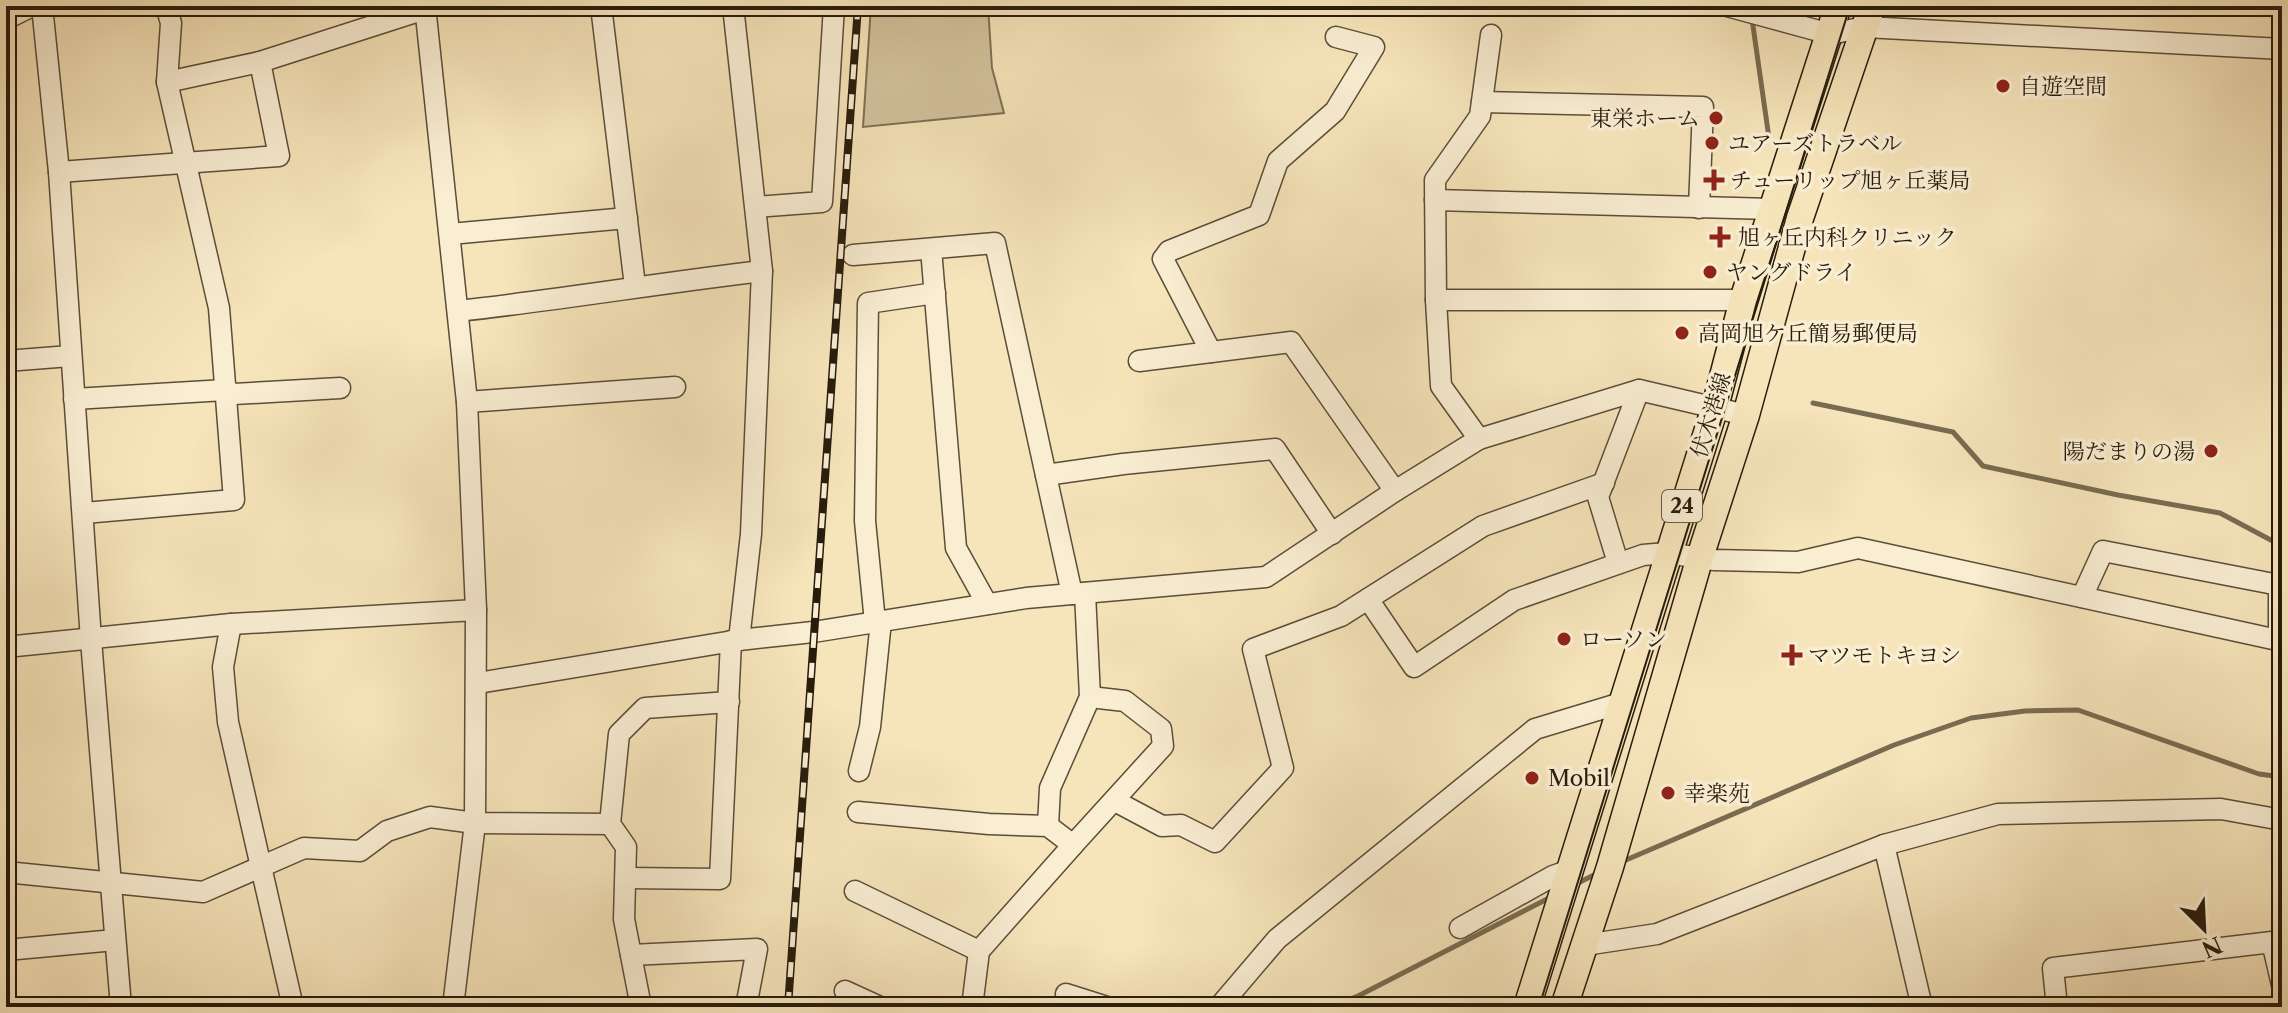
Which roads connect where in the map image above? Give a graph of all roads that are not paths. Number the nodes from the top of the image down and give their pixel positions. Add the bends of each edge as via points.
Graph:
1 (32, 6) edge
2 (42, 6) edge
3 (166, 6) edge
4 (601, 6) edge
5 (733, 6) edge
6 (834, 6) edge
7 (1727, 6) edge
8 (1838, 6) edge
9 (424, 7) edge
10 (1869, 16) edge
11 (6, 19) edge
12 (1830, 34) junction
13 (1491, 35) dead end
14 (1336, 37) dead end
15 (2282, 49) edge
16 (260, 62) junction
17 (167, 82) junction
18 (1482, 102) junction
19 (186, 165) junction
20 (59, 172) junction
21 (1435, 200) junction
22 (756, 207) junction
23 (1699, 208) junction
24 (1772, 209) junction
25 (627, 218) junction
26 (450, 234) junction
27 (931, 249) junction
28 (853, 255) dead end
29 (762, 271) junction
30 (635, 286) junction
31 (935, 293) junction
32 (1436, 300) junction
33 (1743, 300) junction
34 (458, 311) junction
35 (1211, 352) junction
36 (70, 356) junction
37 (6, 361) edge
38 (1139, 361) dead end
39 (675, 387) dead end
40 (340, 388) dead end
41 (225, 390) junction
42 (1639, 390) junction
43 (74, 399) junction
44 (467, 402) junction
45 (1715, 407) junction
46 (1746, 415) junction
47 (1479, 439) junction
48 (1046, 475) junction
49 (1604, 483) junction
50 (1395, 491) junction
51 (84, 513) junction
52 (1332, 534) junction
53 (1667, 553) junction
54 (1700, 557) junction
55 (1618, 563) junction
56 (1078, 594) junction
57 (2082, 597) junction
58 (1368, 599) junction
59 (987, 604) junction
60 (476, 610) junction
61 (878, 622) junction
62 (231, 624) junction
63 (91, 640) junction
64 (2280, 640) edge
65 (735, 641) junction
66 (6, 647) edge
67 (478, 683) junction
68 (1090, 697) junction
69 (729, 702) junction
70 (1621, 703) junction
71 (859, 771) dead end
72 (1115, 801) junction
73 (858, 812) dead end
74 (2282, 820) edge
75 (475, 823) junction
76 (610, 824) junction
77 (1048, 826) junction
78 (1073, 845) junction
79 (1884, 845) junction
80 (259, 866) junction
81 (1570, 870) junction
82 (6, 872) edge
83 (626, 878) junction
84 (112, 882) junction
85 (855, 891) dead end
86 (1460, 928) dead end
87 (115, 940) junction
88 (1585, 945) junction
89 (6, 950) edge
90 (979, 951) junction
91 (631, 955) junction
92 (2282, 985) edge
93 (845, 991) dead end
94 (1066, 994) dead end
95 (121, 1007) edge
96 (293, 1007) edge
97 (453, 1007) edge
98 (641, 1007) edge
99 (746, 1007) edge
100 (880, 1007) edge
101 (972, 1007) edge
102 (1107, 1007) edge
103 (1219, 1007) edge
104 (1527, 1007) edge
105 (1564, 1007) edge
106 (1922, 1007) edge
107 (2057, 1007) edge

1 - 11 street
2 - 20 street
3 - 17 street via 171,23
4 - 25 street
5 - 22 street
6 - 22 street via 822,202
7 - 12 street
8 - 12 main road, 伏木港線 / 24
9 - 16 street
9 - 26 street
10 - 12 street
10 - 15 street
10 - 46 main road, 伏木港線 / 24 via 1800,218
12 - 24 main road, 伏木港線 / 24
13 - 18 street
14 - 35 street via 1374,47 1335,111 1278,161 1259,215 1169,251 1163,259
16 - 17 street
16 - 19 street via 279,156
17 - 19 street
18 - 21 street via 1480,116 1435,180
18 - 23 street via 1703,107
19 - 20 street
19 - 41 street via 219,308
20 - 36 street
21 - 23 street
21 - 32 street
22 - 29 street
23 - 24 street
24 - 33 main road, 伏木港線 / 24
25 - 26 street
25 - 30 street
26 - 34 street
27 - 28 street
27 - 31 street
27 - 48 street via 995,243
29 - 30 street
29 - 65 street via 751,534
30 - 34 street
31 - 59 street via 956,548
31 - 61 street via 868,303 865,521
32 - 33 street
32 - 47 street via 1441,386
33 - 45 main road, 伏木港線 / 24
34 - 44 street
35 - 38 street
35 - 50 street via 1291,342
36 - 37 street
36 - 43 street
39 - 44 street
40 - 41 street via 234,394
41 - 43 street
41 - 51 street via 234,500
42 - 45 street
42 - 47 street
42 - 49 street
43 - 51 street
44 - 60 street
45 - 46 street
45 - 53 main road, 伏木港線 / 24
46 - 54 main road, 伏木港線 / 24
47 - 50 street
48 - 52 street via 1275,449
48 - 56 street
49 - 55 street via 1598,497
49 - 58 street via 1483,526
50 - 52 street
51 - 63 street
52 - 56 street via 1266,577
53 - 54 street
53 - 55 street
53 - 70 main road, 伏木港線 / 24
54 - 57 street via 1798,562 1858,548
54 - 88 main road, 伏木港線 / 24
55 - 58 street via 1514,600 1414,667
56 - 59 street
56 - 68 street
57 - 64 street
57 - 64 street via 2103,551 2279,585
58 - 72 street via 1341,616 1253,649 1283,768 1215,842 1181,825 1162,826
59 - 61 street
60 - 62 street
60 - 67 street
61 - 65 street
61 - 71 street via 870,727
62 - 63 street
62 - 80 street via 223,667 228,722
63 - 66 street
63 - 84 street
65 - 67 street
65 - 69 street
67 - 75 street
68 - 72 street via 1125,701 1161,729 1163,746
68 - 77 street via 1050,788
69 - 76 street via 645,708 619,734
69 - 83 street via 720,879
70 - 81 main road, 伏木港線 / 24
70 - 103 street via 1535,729 1277,939
72 - 78 street
73 - 77 street
74 - 79 street via 2221,809 2026,812 1998,814
75 - 76 street
75 - 80 street via 430,817 387,831 360,851 304,848
75 - 97 street
76 - 83 street via 626,847
77 - 78 street
78 - 90 street
79 - 88 street via 1657,934
79 - 106 street
80 - 84 street via 203,892
80 - 96 street
81 - 86 street
81 - 104 main road, 伏木港線 / 24
82 - 84 street
83 - 91 street via 624,919
84 - 87 street
85 - 90 street
87 - 89 street
87 - 95 street
88 - 105 main road, 伏木港線 / 24
90 - 101 street
91 - 98 street
91 - 99 street via 757,949
92 - 107 street via 2272,942 2053,968
93 - 100 street
94 - 102 street

